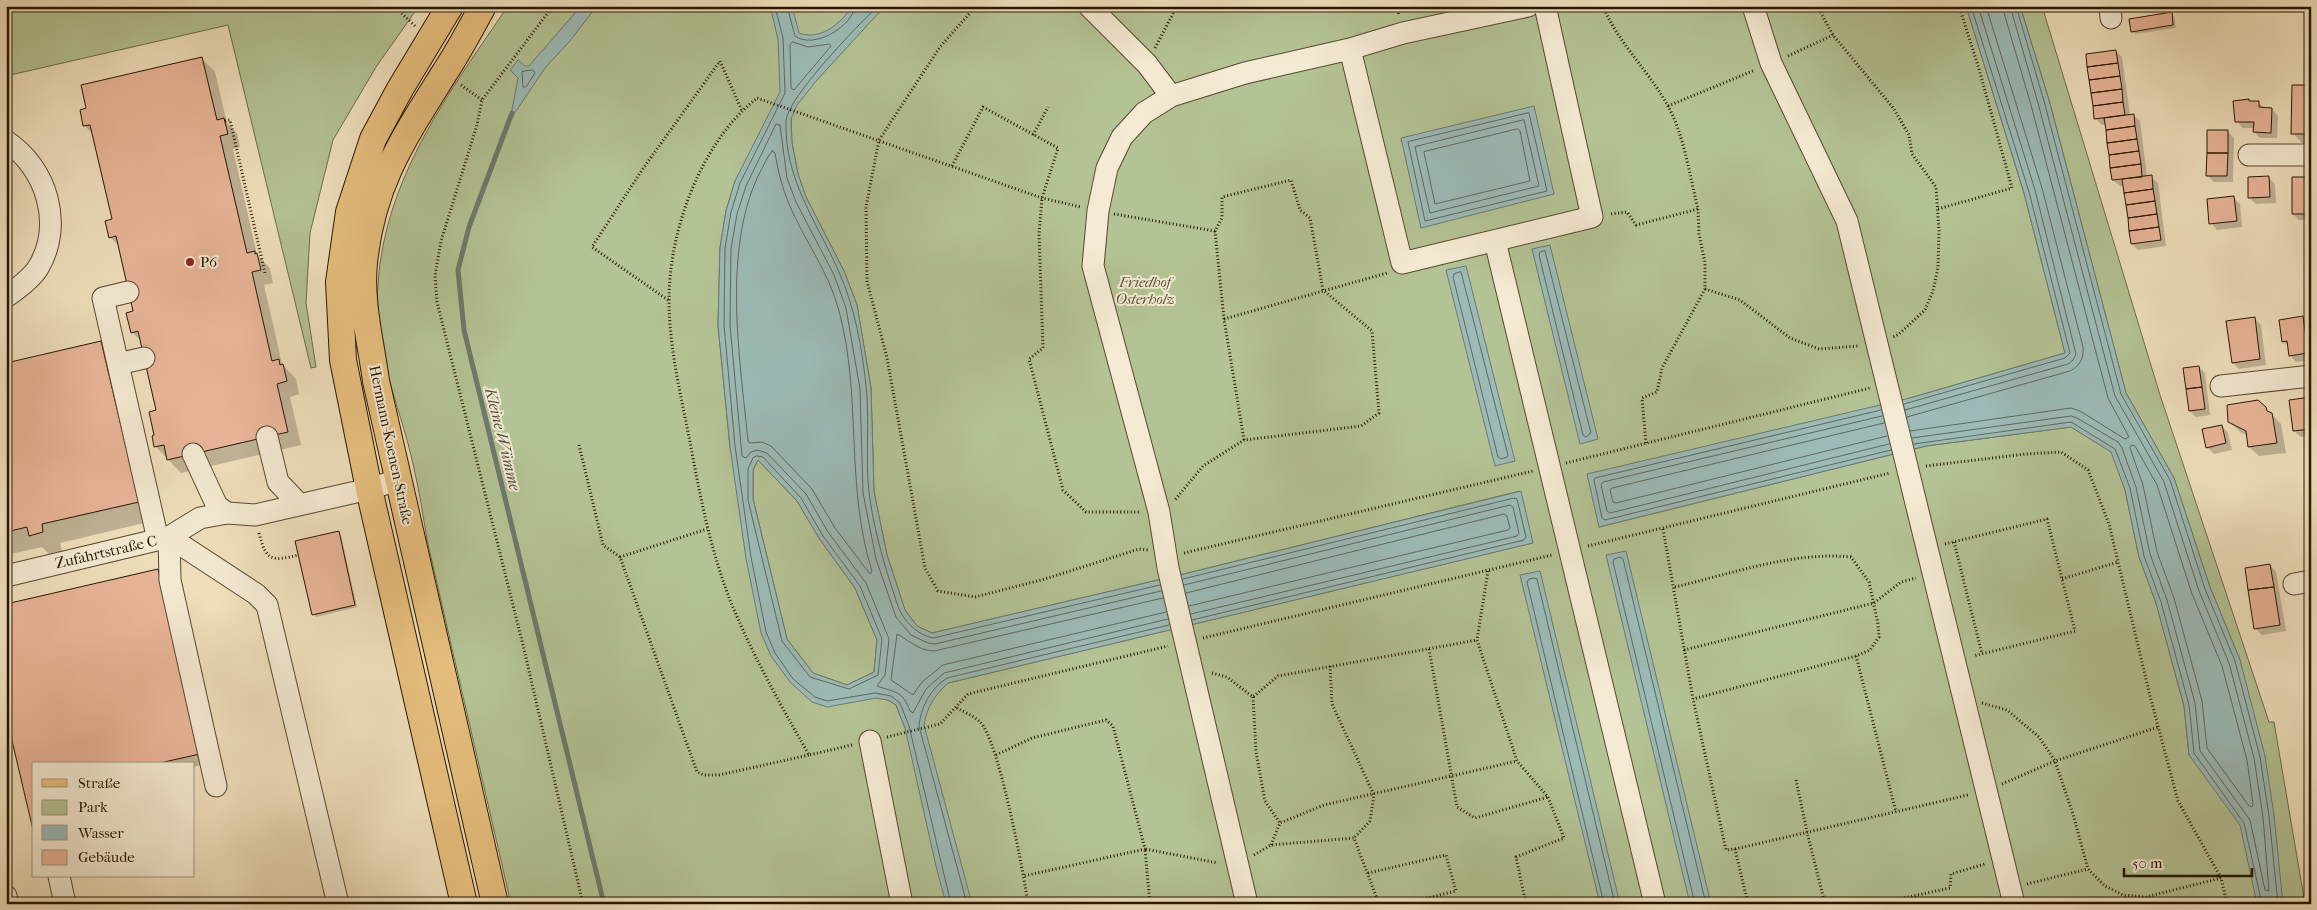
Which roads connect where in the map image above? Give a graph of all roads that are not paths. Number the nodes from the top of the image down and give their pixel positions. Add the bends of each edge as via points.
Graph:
1 (450, 6) edge
2 (483, 6) edge
3 (1088, 6) edge
4 (1528, 6) edge
5 (1545, 6) edge
6 (1753, 6) edge
7 (1350, 49) junction
8 (1171, 96) junction
9 (6, 141) edge
10 (2249, 155) dead end
11 (2311, 155) edge
12 (1495, 241) junction
13 (128, 292) dead end
14 (6, 297) edge
15 (144, 358) dead end
16 (118, 364) junction
17 (2311, 376) edge
18 (2221, 386) dead end
19 (267, 437) dead end
20 (193, 454) dead end
21 (398, 480) junction
22 (369, 489) junction
23 (300, 504) junction
24 (227, 512) junction
25 (163, 539) junction
26 (6, 576) edge
27 (870, 741) road end
28 (216, 786) dead end
29 (59, 878) edge
30 (6, 896) edge
31 (2012, 896) edge
32 (8, 904) edge
33 (65, 904) edge
34 (338, 904) edge
35 (464, 904) edge
36 (495, 904) edge
37 (902, 904) edge
38 (1247, 904) edge
39 (1655, 904) edge

1 - 22 main road, Hermann-Koenen-Straße via 373,139 349,212 342,248 339,282 343,360
2 - 21 main road, Hermann-Koenen-Straße via 397,149 384,178 368,235 364,293 376,381
3 - 8 street via 1147,64
4 - 7 street via 1403,33
5 - 12 street via 1592,217
6 - 31 street via 1771,63 1847,221
7 - 8 street via 1245,73
7 - 12 street via 1402,263
8 - 38 street via 1144,113 1122,137 1107,168 1098,211 1094,266 1159,512 1166,560
9 - 14 street via 29,163 47,190 50,215 48,245 37,269
10 - 11 street
12 - 39 street
13 - 16 street via 103,298
15 - 16 street
16 - 25 street
17 - 18 street
19 - 23 street via 278,482
20 - 24 street via 217,506
21 - 22 street, Zufahrtstraße C
21 - 36 main road, Hermann-Koenen-Straße
22 - 23 street, Zufahrtstraße C
22 - 35 main road, Hermann-Koenen-Straße
23 - 24 street, Zufahrtstraße C via 255,515
24 - 25 street, Zufahrtstraße C via 200,518
25 - 26 street, Zufahrtstraße C
25 - 28 street
25 - 34 street via 256,594 267,606
27 - 37 street
29 - 33 street
30 - 32 street

